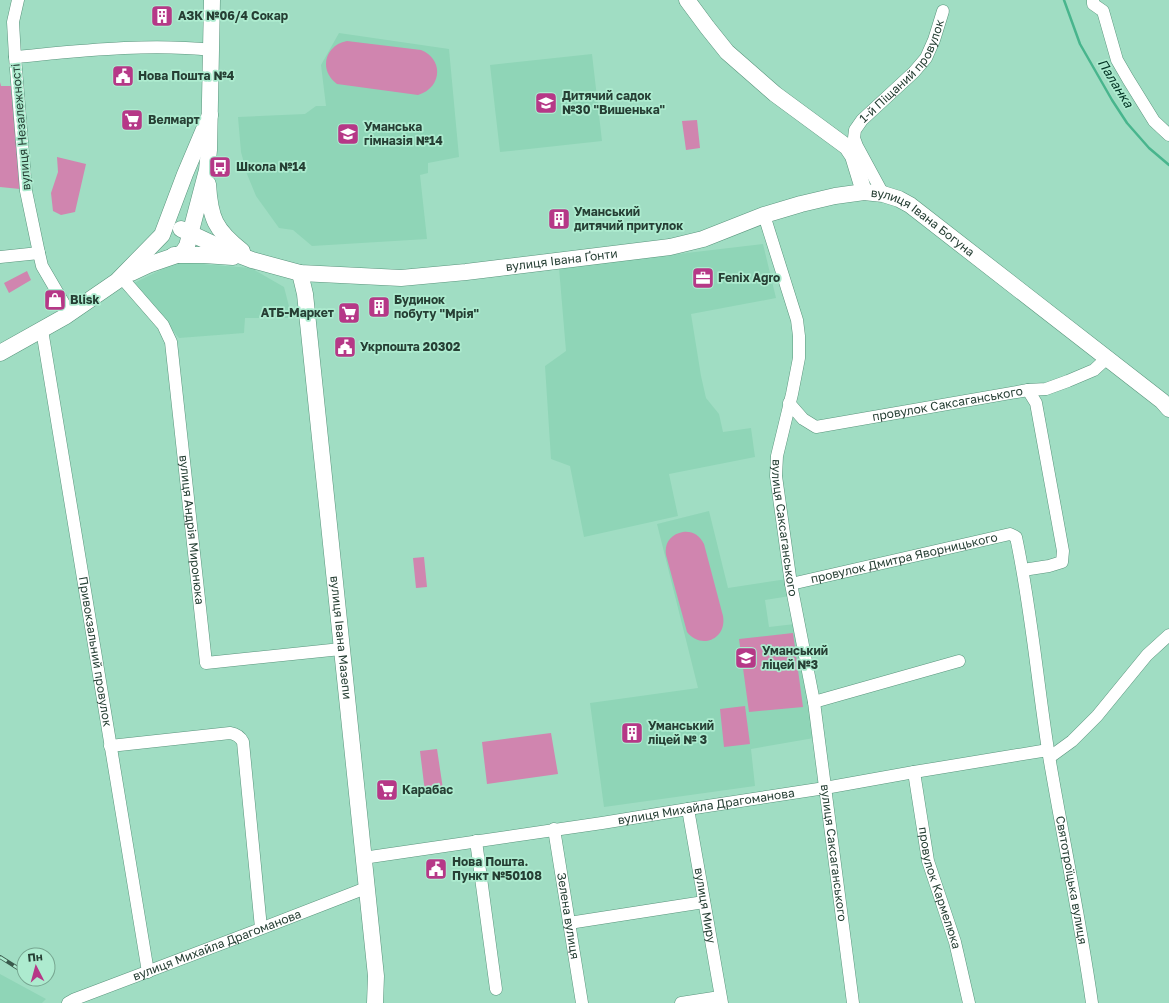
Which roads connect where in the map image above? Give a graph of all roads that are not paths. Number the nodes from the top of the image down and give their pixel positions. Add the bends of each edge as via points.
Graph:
1 (18, 0) edge
2 (212, 0) edge
3 (687, 0) edge
4 (1093, 2) edge
5 (943, 11) dead end
6 (212, 50) junction
7 (14, 57) junction
8 (210, 115) junction
9 (1169, 135) edge
10 (206, 170) junction
11 (185, 174) junction
12 (864, 192) junction
13 (883, 194) junction
14 (764, 215) junction
15 (187, 235) junction
16 (162, 236) junction
17 (39, 253) junction
18 (176, 255) junction
19 (0, 257) edge
20 (252, 260) junction
21 (300, 273) junction
22 (122, 278) junction
23 (70, 314) junction
24 (42, 330) junction
25 (0, 353) edge
26 (1107, 358) junction
27 (1028, 390) junction
28 (789, 403) junction
29 (1169, 409) edge
30 (1016, 537) joint
31 (1024, 570) junction
32 (792, 584) junction
33 (1169, 635) edge
34 (342, 649) junction
35 (959, 660) dead end
36 (814, 702) junction
37 (110, 746) junction
38 (1049, 753) junction
39 (914, 772) junction
40 (825, 788) junction
41 (688, 809) junction
42 (554, 830) junction
43 (476, 841) junction
44 (363, 858) junction
45 (366, 888) junction
46 (704, 902) junction
47 (569, 923) junction
48 (261, 928) junction
49 (148, 972) junction
50 (496, 989) dead end
51 (721, 1000) edge
52 (68, 1003) edge
53 (375, 1003) edge
54 (582, 1003) edge
55 (681, 1003) edge
56 (854, 1003) edge
57 (970, 1003) edge
58 (1092, 1003) edge

1 - 7 street via 13,22
2 - 6 main road
3 - 12 main road, вулиця Івана Богуна via 727,52 775,94 847,147 853,156
4 - 9 street via 1103,11 1117,60 1154,121
5 - 13 street, 1-й Піщаний провулок via 926,58 862,120 855,130 857,146
6 - 7 street, вулиця Незалежності via 188,52 107,49
6 - 8 main road
7 - 17 street, вулиця Незалежності via 26,191
8 - 10 main road
8 - 11 main road
10 - 15 main road
10 - 20 main road, вулиця Івана Ґонти via 214,221 228,240
11 - 16 main road
11 - 22 main road via 139,254
12 - 13 main road, вулиця Івана Богуна
12 - 14 main road, вулиця Івана Ґонти via 835,196
13 - 26 main road, вулиця Івана Богуна via 910,205
14 - 21 main road, вулиця Івана Ґонти via 688,244 620,254 401,278
14 - 28 street, вулиця Саксаганського via 795,313 799,336 799,358
15 - 16 main road via 177,228 170,228
15 - 18 main road via 183,252
15 - 20 main road, вулиця Івана Ґонти
16 - 18 main road via 163,249
16 - 22 main road
17 - 19 street
17 - 23 street, вулиця Незалежності via 42,266
18 - 20 main road, вулиця Івана Ґонти
18 - 22 main road
20 - 21 main road, вулиця Івана Ґонти
21 - 34 main road, вулиця Івана Мазепи via 305,296
22 - 23 main road
22 - 34 street, вулиця Андрія Миронюка via 162,325 171,342 206,663
23 - 24 main road
24 - 25 main road
24 - 37 street, Привокзальний провулок
26 - 27 street, провулок Саксаганського via 1094,370 1068,381 1046,389
26 - 29 main road, вулиця Івана Богуна
27 - 28 street, провулок Саксаганського via 816,427 803,419
27 - 31 street via 1036,403 1063,551 1062,562
28 - 32 street, вулиця Саксаганського via 777,456 776,476
30 - 31 street, Святотроїцька вулиця
30 - 32 street, провулок Дмитра Яворницького via 1010,534
31 - 38 street, Святотроїцька вулиця
32 - 36 street, вулиця Саксаганського
33 - 38 street via 1147,655 1097,716 1072,741
34 - 44 main road, вулиця Івана Мазепи
35 - 36 street
36 - 40 street, вулиця Саксаганського
37 - 48 street via 230,734 241,738
37 - 49 street, Привокзальний провулок
38 - 39 street, вулиця Михайла Драгоманова
38 - 58 street, Святотроїцька вулиця
39 - 40 street, вулиця Михайла Драгоманова
39 - 57 street, провулок Кармелюка via 928,861 955,942
40 - 41 street, вулиця Михайла Драгоманова
40 - 56 street, вулиця Саксаганського
41 - 42 street, вулиця Михайла Драгоманова
41 - 46 street, вулиця Миру
42 - 43 street, вулиця Михайла Драгоманова
42 - 47 street, Зелена вулиця
43 - 44 street, вулиця Михайла Драгоманова
43 - 50 street
44 - 45 main road, вулиця Івана Мазепи
45 - 48 street, вулиця Михайла Драгоманова
45 - 53 main road, вулиця Івана Мазепи via 376,976
46 - 47 street
46 - 51 street, вулиця Миру
47 - 54 street, Зелена вулиця
48 - 49 street, вулиця Михайла Драгоманова
49 - 52 street, вулиця Михайла Драгоманова
51 - 55 street

